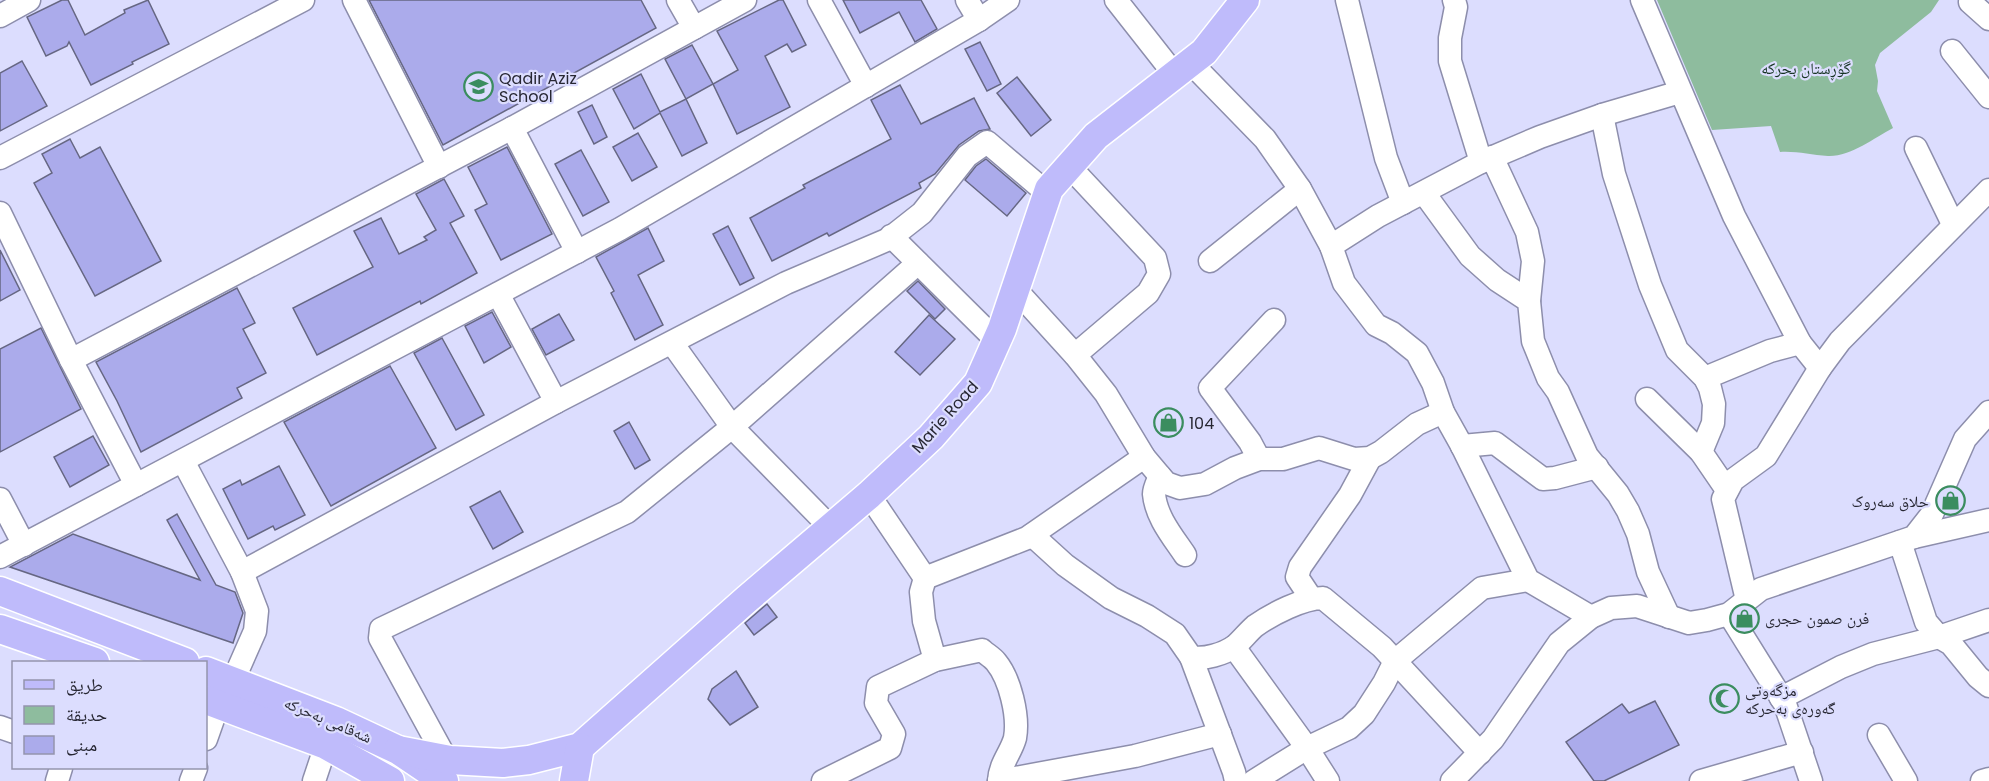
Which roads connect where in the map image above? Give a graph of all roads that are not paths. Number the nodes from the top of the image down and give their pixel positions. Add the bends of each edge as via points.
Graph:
1 (29, 0) edge
2 (303, 0) edge
3 (354, 0) edge
4 (678, 0) edge
5 (746, 0) edge
6 (819, 0) edge
7 (967, 0) edge
8 (1008, 0) edge
9 (1116, 0) edge
10 (1245, 0) edge
11 (1347, 0) edge
12 (1454, 0) edge
13 (1642, 0) edge
14 (1970, 2) dead end
15 (0, 16) edge
16 (1989, 19) edge
17 (979, 20) junction
18 (694, 28) junction
19 (1952, 51) dead end
20 (1183, 69) junction
21 (866, 86) junction
22 (1680, 92) junction
23 (1989, 97) edge
24 (1602, 115) junction
25 (512, 128) junction
26 (1917, 148) dead end
27 (0, 158) edge
28 (1486, 160) junction
29 (1069, 166) junction
30 (439, 167) junction
31 (1300, 189) junction
32 (1989, 190) edge
33 (1047, 193) junction
34 (1424, 193) junction
35 (1403, 203) junction
36 (0, 213) edge
37 (1953, 224) junction
38 (891, 236) junction
39 (1331, 246) junction
40 (577, 252) junction
41 (1210, 261) dead end
42 (918, 263) junction
43 (1015, 289) junction
44 (498, 294) junction
45 (1530, 301) junction
46 (1274, 320) dead end
47 (997, 341) junction
48 (672, 343) junction
49 (1800, 343) junction
50 (1075, 355) junction
51 (71, 360) junction
52 (1820, 368) junction
53 (1705, 378) junction
54 (1647, 399) dead end
55 (556, 402) junction
56 (1989, 411) edge
57 (1443, 412) junction
58 (732, 427) junction
59 (1462, 446) junction
60 (1701, 452) junction
61 (1144, 457) junction
62 (1370, 458) junction
63 (1259, 459) junction
64 (183, 460) junction
65 (1597, 467) junction
66 (1160, 476) junction
67 (136, 485) junction
68 (1727, 490) junction
69 (869, 495) junction
70 (0, 499) edge
71 (1989, 520) edge
72 (831, 528) junction
73 (1032, 535) junction
74 (1907, 540) junction
75 (24, 545) junction
76 (1185, 555) dead end
77 (0, 558) edge
78 (242, 572) junction
79 (925, 578) junction
80 (1528, 580) junction
81 (0, 591) edge
82 (1311, 598) junction
83 (1747, 600) junction
84 (1729, 614) junction
85 (1592, 617) junction
86 (1669, 617) junction
87 (1989, 620) edge
88 (0, 629) edge
89 (1939, 637) junction
90 (1234, 647) junction
91 (1191, 657) junction
92 (935, 660) junction
93 (92, 661) edge
94 (180, 661) edge
95 (1395, 661) junction
96 (207, 670) edge
97 (233, 681) junction
98 (1989, 686) edge
99 (1781, 698) junction
100 (212, 702) edge
101 (207, 733) edge
102 (1220, 734) junction
103 (1880, 735) dead end
104 (326, 745) junction
105 (580, 747) junction
106 (1307, 748) junction
107 (1802, 752) junction
108 (1480, 753) junction
109 (445, 770) edge
110 (1989, 778) edge
111 (314, 781) edge
112 (390, 781) edge
113 (574, 781) edge
114 (823, 781) edge
115 (999, 781) edge
116 (1236, 781) edge
117 (1254, 781) edge
118 (1328, 781) edge
119 (1452, 781) edge
120 (1703, 781) edge
121 (1811, 781) edge
122 (1906, 781) edge
123 (1982, 781) edge

1 - 15 street
2 - 27 street
3 - 30 street
4 - 18 street
5 - 18 street
6 - 21 street
7 - 17 street
8 - 17 street
9 - 20 street
10 - 20 main road, Marie Road via 1204,52
11 - 35 street via 1386,158
12 - 28 street via 1450,61
13 - 22 street
14 - 16 street
17 - 21 street
18 - 25 street
19 - 23 street
20 - 29 main road, Marie Road via 1096,136
20 - 31 street via 1265,139
21 - 40 street
22 - 24 street
22 - 49 street via 1734,216
24 - 28 street
24 - 53 street via 1614,174 1650,285 1677,350
25 - 30 street
25 - 40 street
26 - 37 street
28 - 34 street
28 - 45 street via 1527,232 1533,261
29 - 33 main road, Marie Road
29 - 50 street via 1155,258 1159,274 1148,293
30 - 51 street
31 - 39 street
31 - 41 street
32 - 37 street
33 - 38 street via 987,142 968,156 921,213
33 - 43 main road, Marie Road
34 - 35 street
34 - 45 street via 1470,256
35 - 39 street
36 - 51 street
37 - 52 street via 1840,341
38 - 42 street
38 - 48 street via 786,283
39 - 57 street via 1344,284 1376,325 1416,353
40 - 44 street
42 - 47 street
42 - 58 street
43 - 47 main road, Marie Road
43 - 50 street
44 - 55 street
44 - 64 street
45 - 65 street via 1533,341 1587,456
46 - 63 street via 1210,388
47 - 69 main road, Marie Road via 978,383 931,437
48 - 55 street
48 - 58 street
49 - 52 street
49 - 53 street
50 - 61 street via 1106,394
51 - 67 street
52 - 68 street via 1766,456 1733,480
53 - 60 street via 1714,404 1713,423
54 - 60 street
55 - 78 street
56 - 74 street via 1965,439 1932,514
57 - 59 street
57 - 62 street via 1417,424
58 - 72 street
58 - 109 street via 627,512 381,629 380,638
59 - 65 street via 1495,443 1543,478
59 - 80 street
60 - 68 street
61 - 66 street
61 - 73 street
62 - 63 street via 1354,459 1319,448 1282,459
62 - 82 street via 1350,495 1300,567 1298,577
63 - 66 street via 1205,484 1188,487 1166,483
64 - 67 street
64 - 78 street
65 - 86 street via 1628,511 1648,572
66 - 76 street via 1153,492 1157,508
67 - 75 street
68 - 83 street via 1723,499
69 - 72 main road, Marie Road
69 - 79 street
70 - 75 street
71 - 74 street
72 - 105 main road, Marie Road
73 - 79 street
73 - 91 street via 1111,598 1175,634
74 - 83 street via 1761,589
74 - 89 street via 1926,622
75 - 77 street
78 - 97 street via 256,611 255,632
79 - 92 street via 921,592 924,621
80 - 85 street
80 - 95 street via 1482,588
81 - 94 main road
82 - 90 street via 1255,627
82 - 95 street via 1323,598
83 - 84 street
84 - 86 street via 1689,623
84 - 99 street
85 - 86 street via 1611,608 1637,606
85 - 108 street via 1559,643
87 - 89 street
88 - 93 main road
89 - 98 street via 1951,644
89 - 99 street via 1873,654
90 - 91 street via 1201,659
90 - 106 street
91 - 102 street
92 - 114 street via 878,687 876,703 894,734 890,748
92 - 115 street via 982,650 997,663 1016,712 1014,739 1000,769
95 - 106 street via 1364,714 1349,728
95 - 108 street
96 - 97 main road, شەقامی بەحرکە
97 - 109 main road, شەقامی بەحرکە
99 - 107 street
100 - 101 street
100 - 104 main road, شەقامی بەحرکە
102 - 115 street via 1135,756
102 - 116 street
103 - 122 street
104 - 111 street
104 - 112 main road, شەقامی بەحرکە
105 - 109 main road, شەقامی بەحرکە via 555,755
105 - 113 main road
106 - 117 street
106 - 118 street
107 - 120 street
107 - 121 street
108 - 119 street
110 - 123 street

